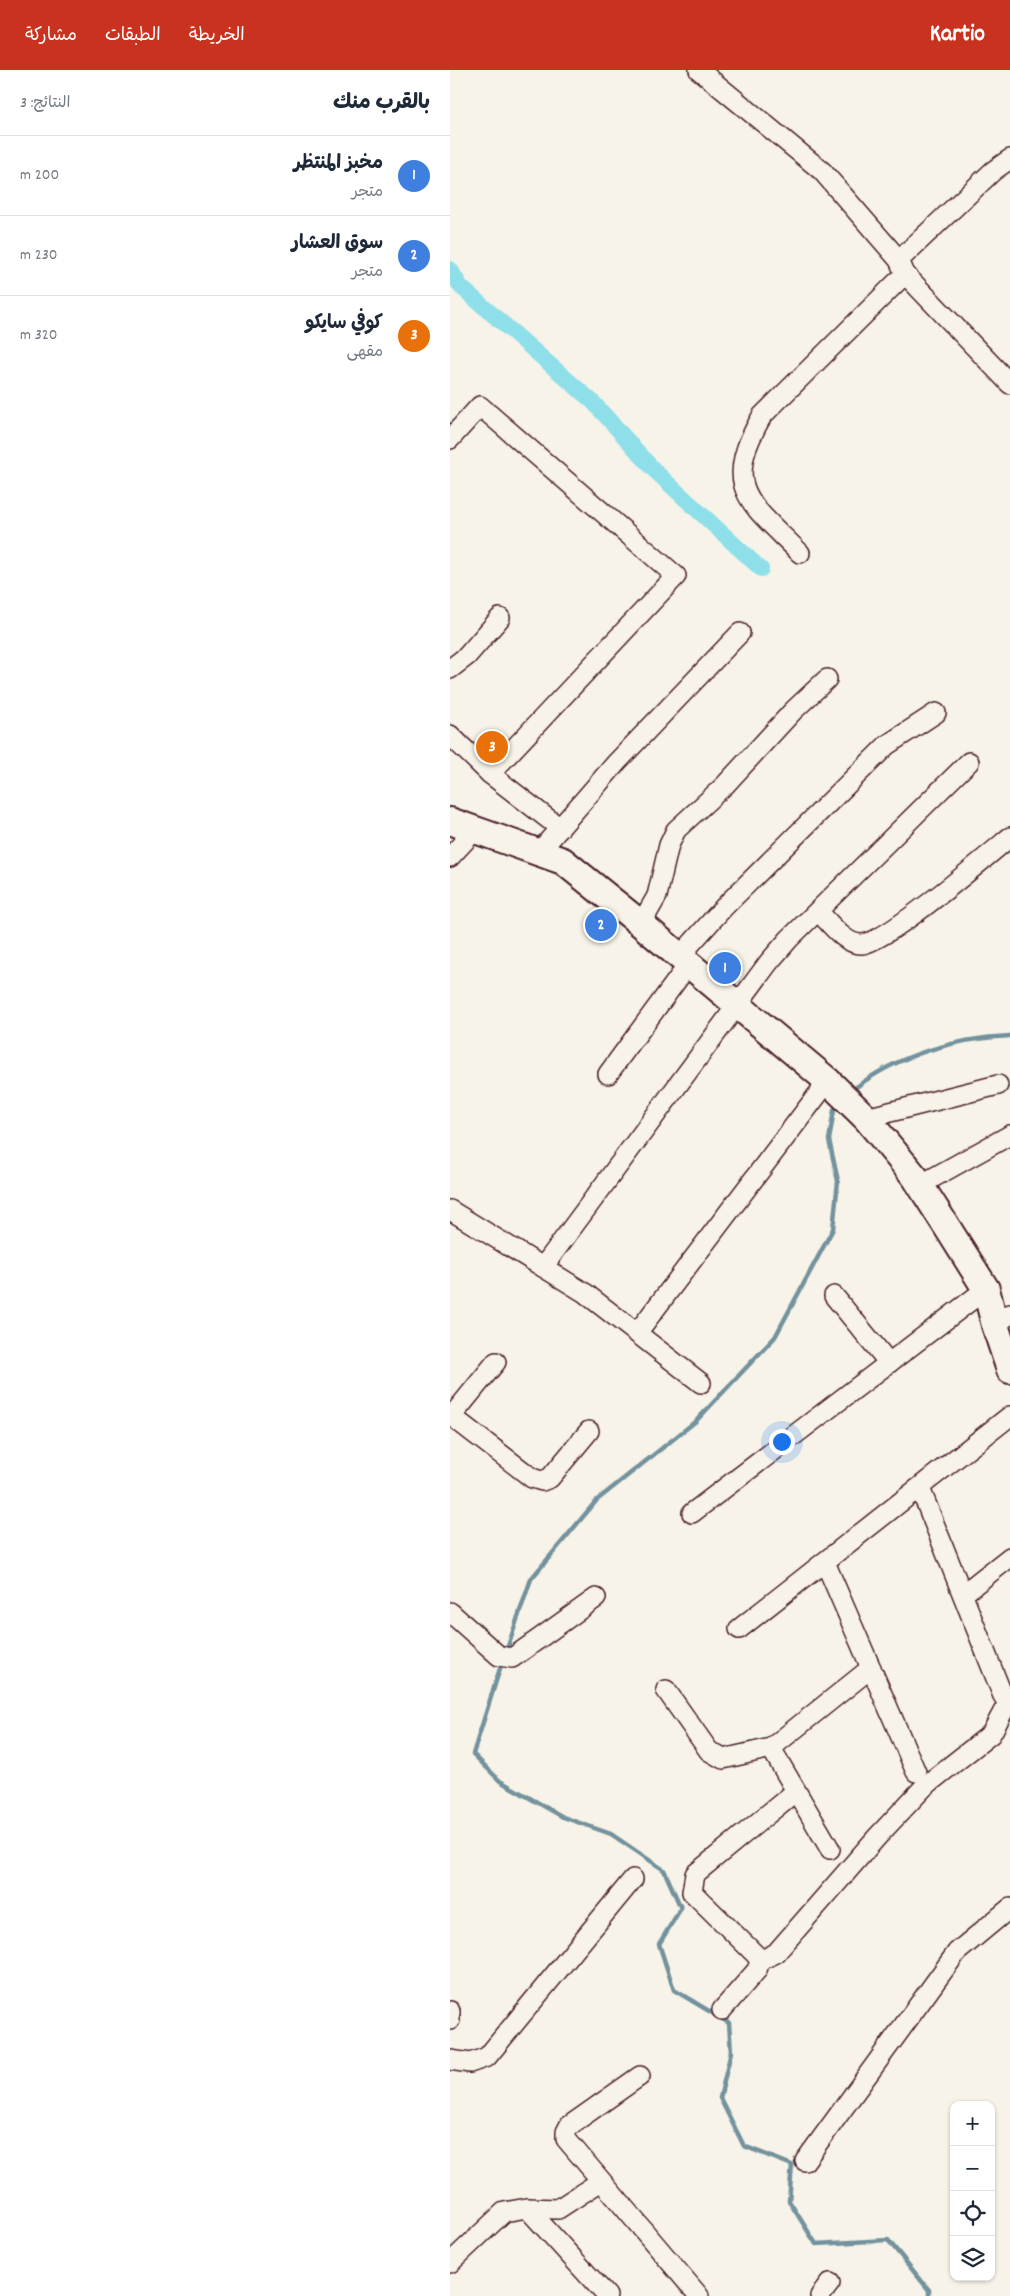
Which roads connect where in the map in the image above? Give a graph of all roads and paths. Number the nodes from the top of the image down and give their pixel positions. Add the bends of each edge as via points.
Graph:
1 (699, 70) edge
2 (1010, 159) edge
3 (902, 267) junction
4 (1010, 384) edge
5 (450, 439) edge
6 (800, 553) dead end
7 (500, 618) dead end
8 (740, 633) dead end
9 (450, 669) edge
10 (827, 679) dead end
11 (936, 713) dead end
12 (450, 735) edge
13 (969, 762) dead end
14 (490, 774) junction
15 (450, 821) edge
16 (560, 828) junction
17 (474, 831) junction
18 (1010, 837) edge
19 (539, 852) junction
20 (450, 857) edge
21 (818, 911) junction
22 (641, 924) junction
23 (683, 961) junction
24 (738, 1006) junction
25 (608, 1074) dead end
26 (828, 1081) junction
27 (998, 1085) dead end
28 (866, 1118) junction
29 (1010, 1135) edge
30 (920, 1185) junction
31 (450, 1210) edge
32 (544, 1267) junction
33 (986, 1289) junction
34 (834, 1296) dead end
35 (1002, 1320) edge
36 (637, 1333) junction
37 (496, 1362) dead end
38 (889, 1363) junction
39 (1010, 1370) edge
40 (701, 1383) dead end
41 (451, 1416) edge
42 (1010, 1416) edge
43 (589, 1431) dead end
44 (920, 1488) junction
45 (692, 1513) dead end
46 (1010, 1557) edge
47 (825, 1562) junction
48 (963, 1594) junction
49 (596, 1598) dead end
50 (450, 1612) edge
51 (739, 1629) dead end
52 (871, 1668) junction
53 (666, 1690) dead end
54 (1010, 1699) edge
55 (771, 1748) junction
56 (916, 1772) dead end
57 (796, 1790) junction
58 (830, 1849) dead end
59 (633, 1879) dead end
60 (1010, 1908) edge
61 (760, 1961) junction
62 (722, 2010) dead end
63 (450, 2011) edge
64 (450, 2020) edge
65 (450, 2060) edge
66 (640, 2076) dead end
67 (805, 2161) dead end
68 (601, 2181) junction
69 (527, 2208) junction
70 (450, 2263) edge
71 (607, 2296) edge
72 (699, 2296) edge

1 - 3 street via 822,171
2 - 3 street via 993,171
3 - 4 street
3 - 6 street via 762,416 745,452 741,480 746,495
5 - 14 street via 480,406 676,576
7 - 9 street via 467,656
8 - 16 street via 617,762
10 - 22 street via 725,785 676,830 669,845 657,896
11 - 23 street via 887,745 724,906
12 - 14 street
13 - 21 street
14 - 16 street
15 - 17 street
16 - 19 street
17 - 19 street
17 - 20 street
18 - 21 street via 898,926 873,941 862,944 849,941
19 - 22 street via 563,861
21 - 24 street via 770,962
22 - 23 street
23 - 24 street
23 - 25 street
24 - 26 street
24 - 32 street
26 - 28 street
26 - 36 street
27 - 28 street
28 - 30 street
29 - 30 street
30 - 33 street
31 - 32 street
32 - 36 street via 585,1292
33 - 35 street
33 - 38 street
34 - 38 street
35 - 39 street
36 - 40 street
37 - 41 street
38 - 45 street
41 - 43 street via 532,1478 542,1481 550,1478
42 - 44 street
44 - 47 street
44 - 48 street
46 - 48 street
47 - 51 street
47 - 52 street
48 - 54 street via 1003,1696
49 - 50 street via 505,1657
52 - 55 street
52 - 56 street
53 - 55 street via 710,1751 723,1759
54 - 61 street via 990,1734 925,1786 776,1953
55 - 57 street
57 - 58 street
57 - 61 street via 695,1874 693,1881 692,1892
59 - 65 street via 487,2058 470,2064
60 - 67 street via 957,1952
61 - 62 street via 757,1970
63 - 64 street
66 - 68 street via 569,2126 566,2132 566,2138
68 - 69 street via 558,2209
68 - 72 street
69 - 70 street via 504,2212
69 - 71 street

